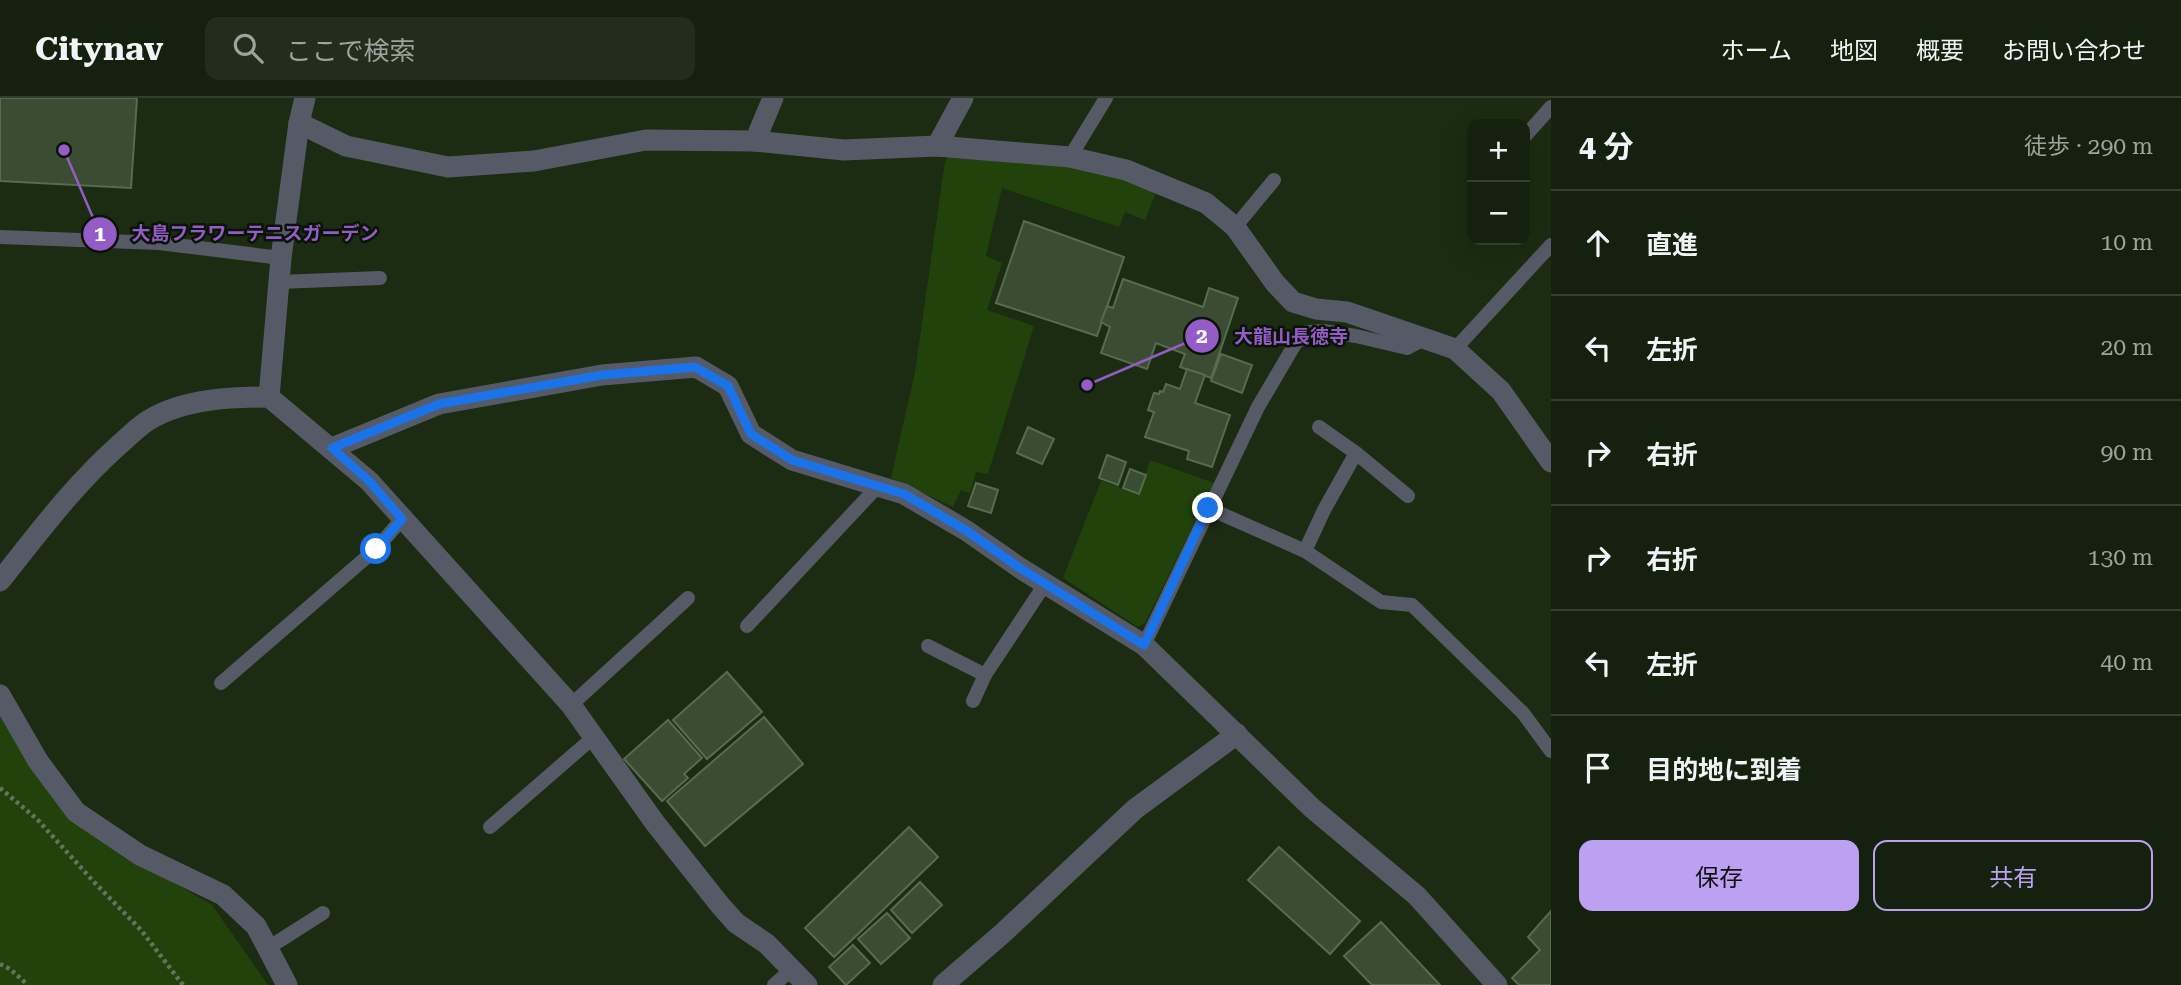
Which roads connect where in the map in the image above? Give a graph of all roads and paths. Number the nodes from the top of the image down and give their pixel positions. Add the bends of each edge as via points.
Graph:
1 (305, 98) edge
2 (773, 98) edge
3 (963, 98) edge
4 (1106, 98) edge
5 (1551, 107) edge
6 (299, 123) junction
7 (1530, 130) edge
8 (755, 141) junction
9 (937, 146) junction
10 (1070, 157) junction
11 (1274, 180) dead end
12 (1235, 228) junction
13 (0, 237) edge
14 (1551, 245) edge
15 (281, 258) junction
16 (380, 278) dead end
17 (279, 282) junction
18 (1424, 339) junction
19 (1455, 349) junction
20 (269, 397) junction
21 (1319, 427) dead end
22 (332, 448) junction
23 (1356, 453) junction
24 (1551, 462) edge
25 (879, 485) junction
26 (1408, 496) dead end
27 (1208, 508) junction
28 (402, 519) junction
29 (1305, 551) junction
30 (0, 581) edge
31 (1045, 583) junction
32 (688, 598) dead end
33 (747, 626) dead end
34 (1144, 645) junction
35 (929, 646) dead end
36 (985, 675) junction
37 (221, 683) dead end
38 (0, 695) edge
39 (973, 701) dead end
40 (571, 705) junction
41 (1237, 734) junction
42 (596, 736) junction
43 (1551, 751) edge
44 (0, 788) edge
45 (491, 827) dead end
46 (323, 913) dead end
47 (268, 948) junction
48 (0, 964) edge
49 (792, 969) junction
50 (28, 985) edge
51 (183, 985) edge
52 (288, 985) edge
53 (774, 985) edge
54 (807, 985) edge
55 (943, 985) edge
56 (1497, 985) edge

1 - 6 street
2 - 8 street
3 - 9 street
4 - 10 lane
5 - 7 lane
6 - 8 street via 346,146 448,167 534,161 646,140
6 - 15 street
8 - 9 street via 844,150
9 - 10 street
10 - 12 street via 1126,170 1206,203
11 - 12 lane
12 - 18 street via 1293,302 1347,312
13 - 15 lane via 159,243
14 - 19 lane
15 - 17 street
16 - 17 lane
17 - 20 street
18 - 19 street
18 - 27 lane via 1407,348 1345,334 1307,332 1258,407
19 - 24 street via 1501,391
20 - 22 street
20 - 30 street via 177,407 148,420 89,472
21 - 23 lane
22 - 25 street via 439,404 602,375 695,367 728,386 751,434 792,460
22 - 28 street
23 - 26 lane
23 - 29 lane
25 - 31 street via 904,494 967,531
25 - 33 lane
27 - 29 lane
27 - 34 lane
28 - 37 lane via 376,549
28 - 40 street
29 - 43 lane via 1381,602 1412,605 1523,713
31 - 34 street
31 - 36 lane
32 - 40 lane
34 - 41 street
35 - 36 lane
36 - 39 lane
38 - 47 street via 38,761 76,813 140,855 223,895 256,926
40 - 42 street
41 - 55 street via 1135,809
41 - 56 street via 1312,808 1418,896
42 - 45 lane
42 - 49 street via 655,823 720,905
44 - 51 path via 37,818 141,930
46 - 47 lane
47 - 52 street
48 - 50 path
49 - 53 lane
49 - 54 street

